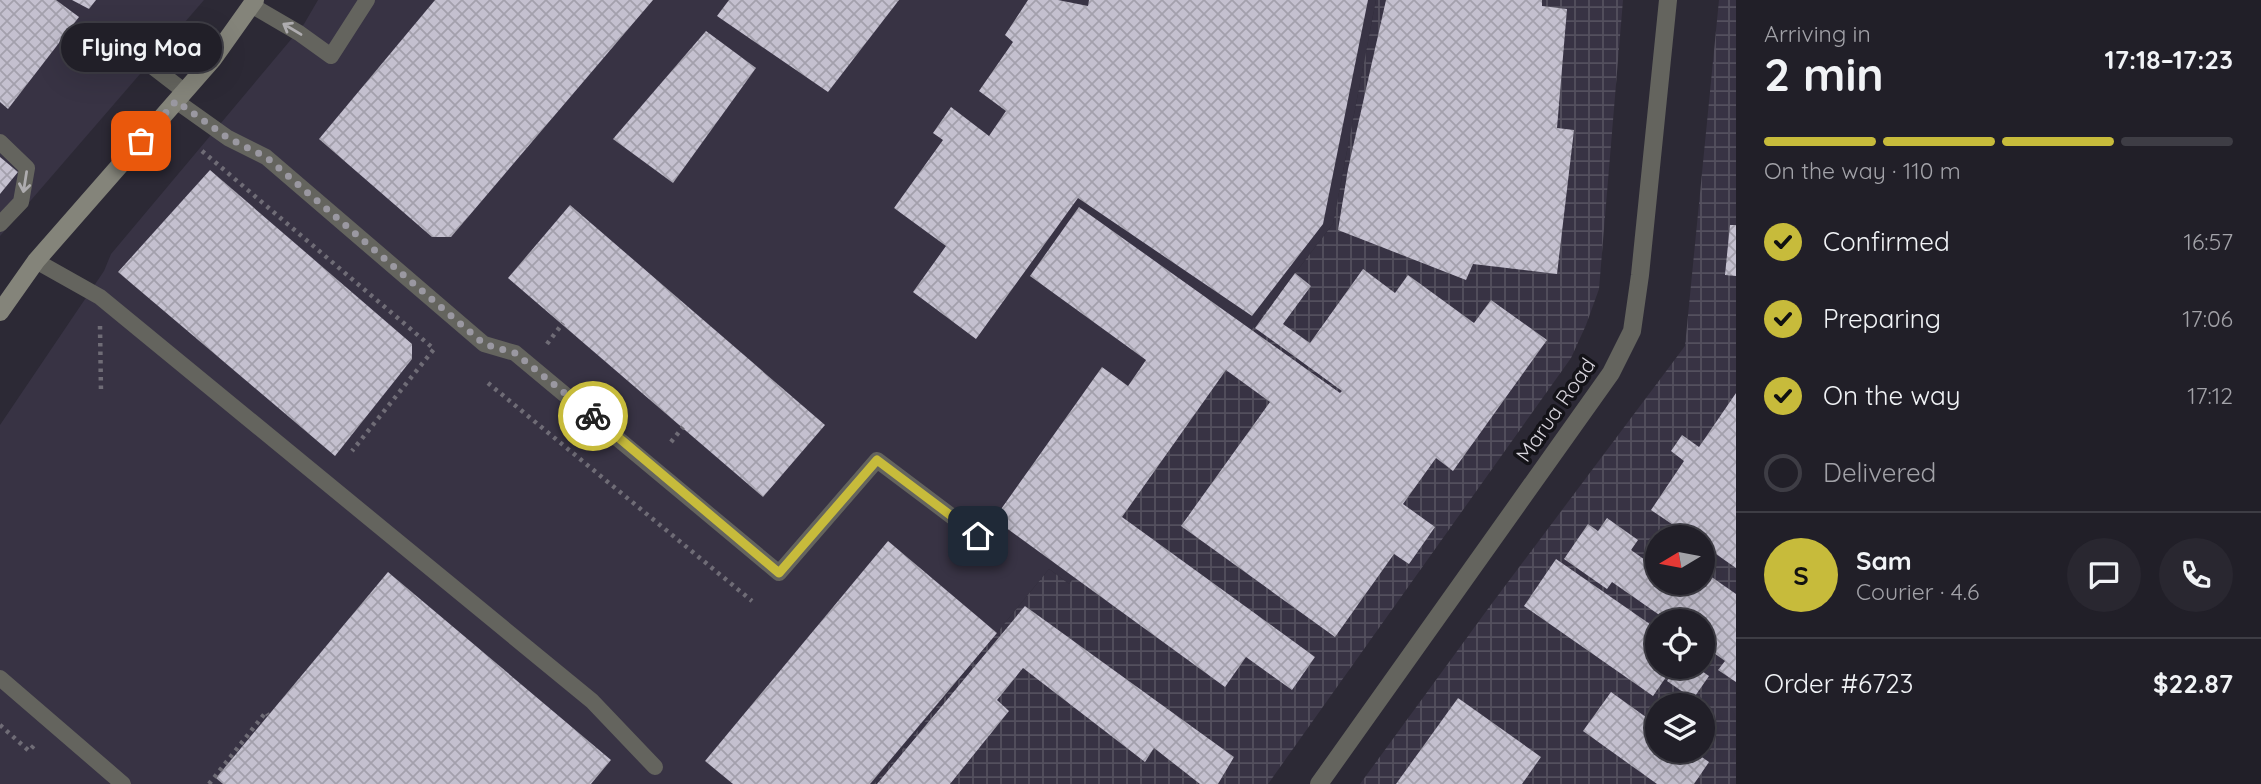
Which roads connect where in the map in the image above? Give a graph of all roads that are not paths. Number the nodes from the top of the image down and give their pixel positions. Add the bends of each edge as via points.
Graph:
1 (367, 0) edge
2 (1668, 0) edge
3 (253, 3) edge
4 (127, 47) dead end
5 (180, 96) junction
6 (0, 142) edge
7 (0, 224) edge
8 (36, 261) junction
9 (0, 312) edge
10 (978, 536) dead end
11 (0, 678) edge
12 (655, 767) dead end
13 (123, 784) edge
14 (1319, 784) edge

1 -> 3 lane via 331,56
2 - 14 street, Marua Road via 1632,331 1611,373
3 - 5 main road
4 - 5 lane
5 - 8 main road
5 - 10 lane via 228,138 266,157 484,344 515,353 779,573 877,460
6 -> 7 lane via 27,168 21,202
8 - 9 main road
8 - 12 lane via 100,297 592,701
11 - 13 lane

